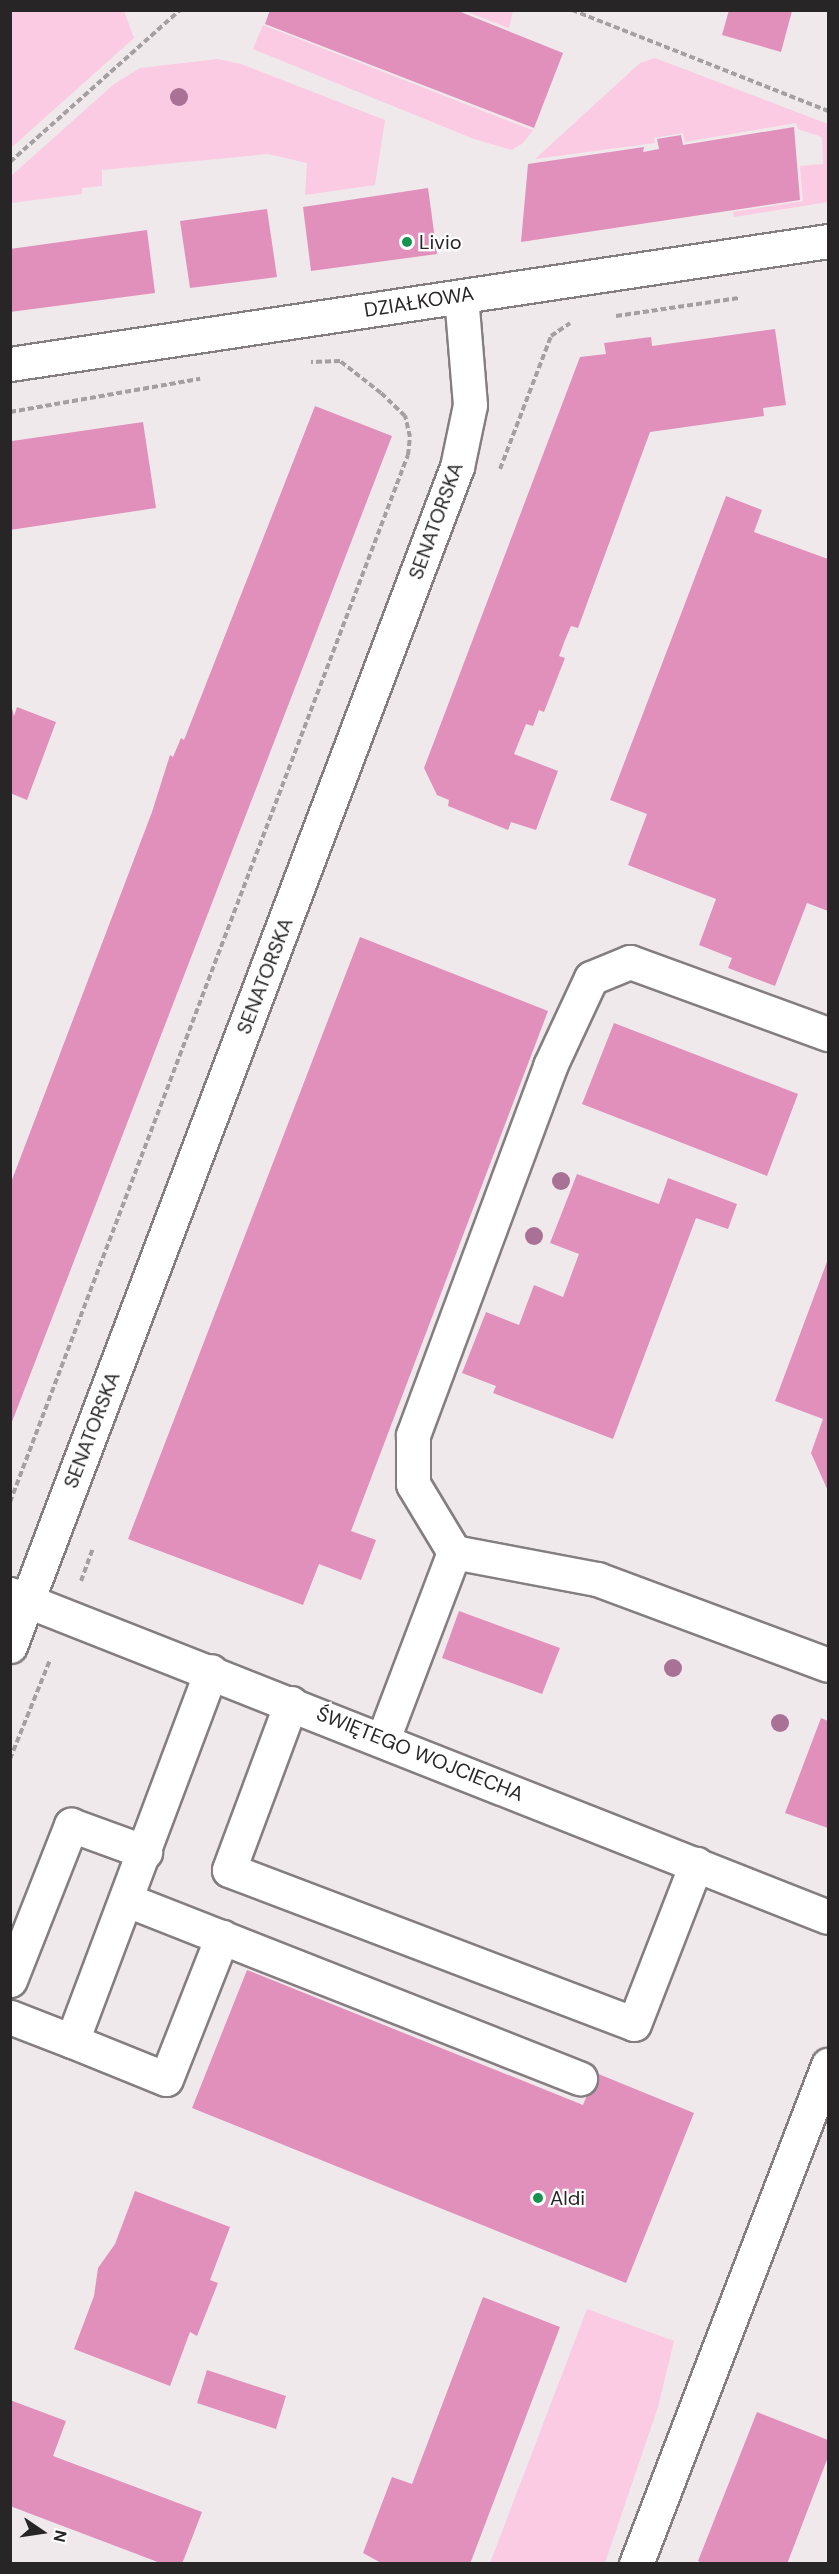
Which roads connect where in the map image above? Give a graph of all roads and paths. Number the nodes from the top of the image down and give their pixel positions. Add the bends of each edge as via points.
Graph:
1 (180, 10) edge
2 (572, 10) edge
3 (828, 111) edge
4 (10, 162) edge
5 (828, 241) edge
6 (461, 296) junction
7 (748, 296) dead end
8 (606, 318) dead end
9 (579, 322) dead end
10 (300, 362) dead end
11 (10, 364) edge
12 (209, 377) dead end
13 (10, 412) edge
14 (495, 481) dead end
15 (828, 1034) edge
16 (10, 1502) edge
17 (97, 1538) dead end
18 (454, 1552) junction
19 (19, 1597) edge
20 (68, 1616) junction
21 (10, 1646) edge
22 (828, 1665) edge
23 (211, 1671) junction
24 (291, 1703) junction
25 (383, 1739) junction
26 (10, 1759) edge
27 (145, 1852) junction
28 (696, 1864) junction
29 (127, 1900) junction
30 (828, 1917) edge
31 (222, 1937) junction
32 (10, 1980) edge
33 (10, 2017) edge
34 (72, 2041) junction
35 (828, 2064) edge
36 (580, 2078) dead end
37 (636, 2564) edge

1 - 4 path
2 - 3 path
5 - 6 street, DZIAŁKOWA
6 - 11 street, DZIAŁKOWA
6 - 19 street, SENATORSKA via 470,405 457,467
7 - 8 path
9 - 14 path via 558,328 550,336
10 - 16 path via 340,361 367,380 405,416 410,437 408,455
12 - 13 path
15 - 18 street via 630,962 591,978 550,1066 413,1435 412,1484
17 - 20 path
18 - 22 street via 597,1579
18 - 25 street
19 - 20 street, ŚWIĘTEGO WOJCIECHA
19 - 21 street, SENATORSKA
20 - 23 street, ŚWIĘTEGO WOJCIECHA
20 - 26 path
23 - 24 street, ŚWIĘTEGO WOJCIECHA
23 - 27 street
24 - 25 street, ŚWIĘTEGO WOJCIECHA
24 - 28 street via 229,1870 634,2024
25 - 28 street, ŚWIĘTEGO WOJCIECHA
27 - 29 street
27 - 32 street via 70,1825
28 - 30 street, ŚWIĘTEGO WOJCIECHA
29 - 31 street
29 - 34 street
31 - 34 street via 166,2079
31 - 36 street
33 - 34 street
35 - 37 street

